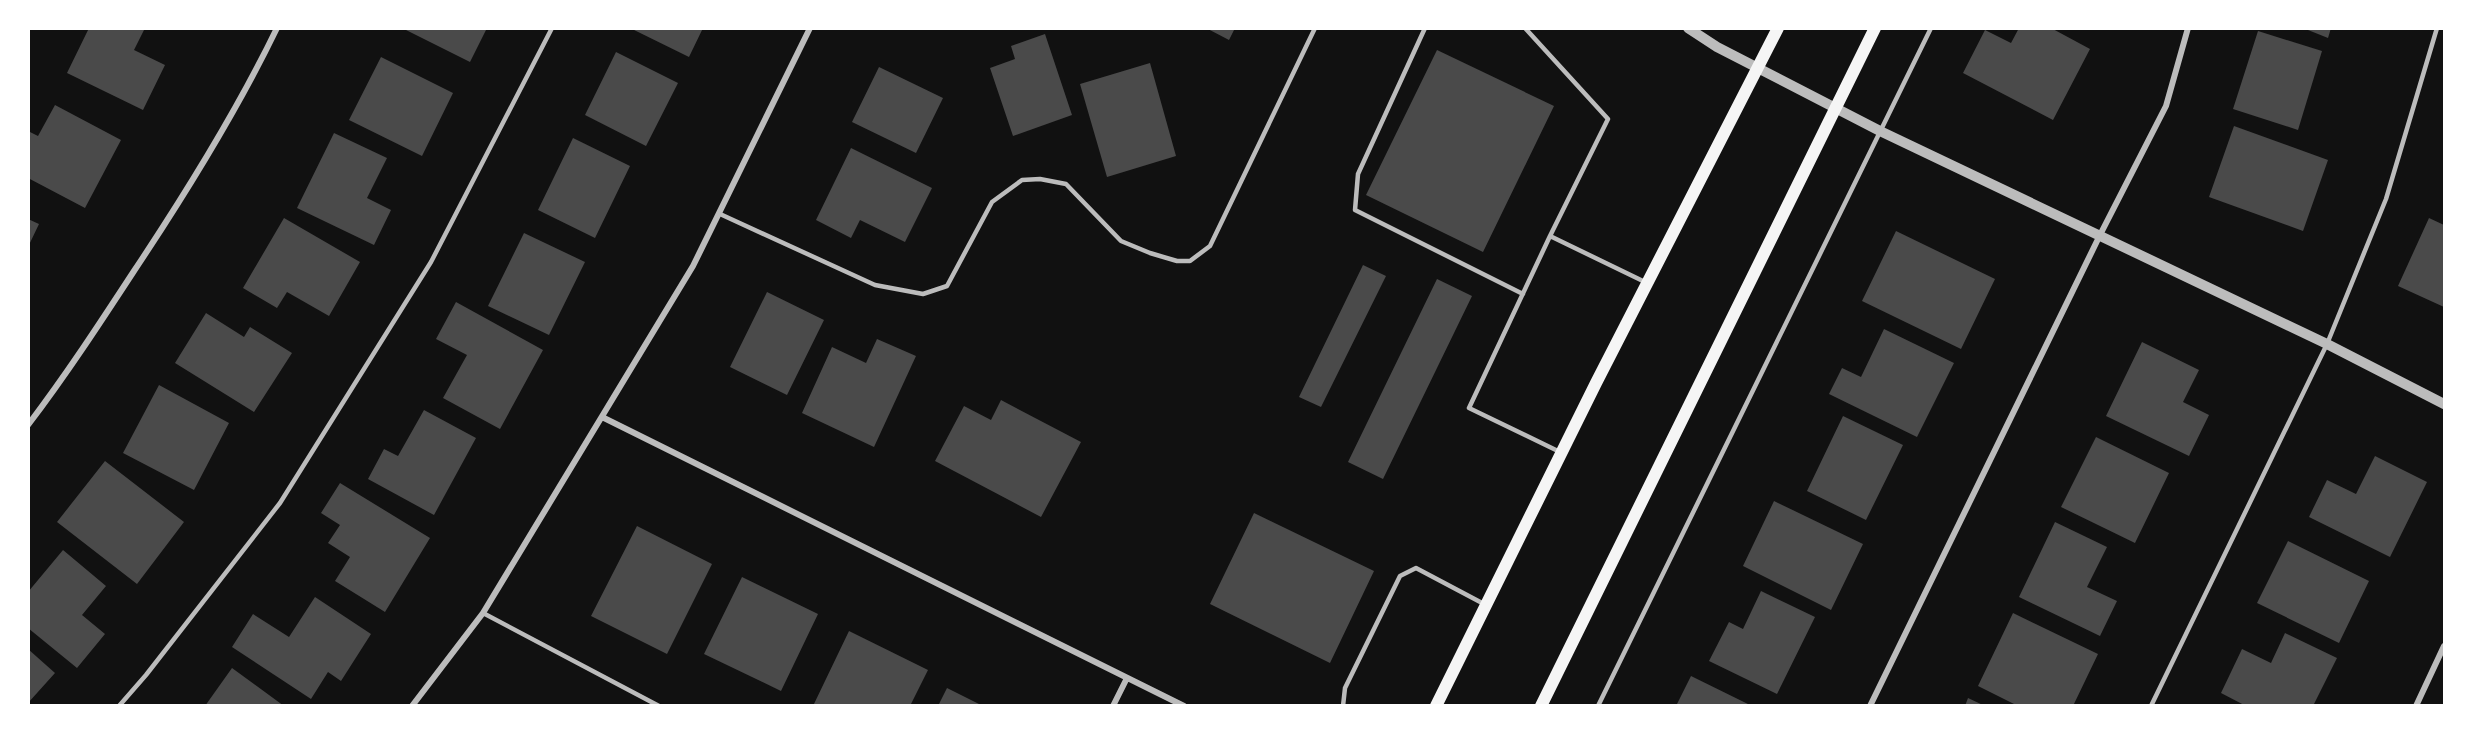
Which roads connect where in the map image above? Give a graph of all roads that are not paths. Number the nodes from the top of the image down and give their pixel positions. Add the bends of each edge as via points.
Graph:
1 (277, 28) edge
2 (552, 28) edge
3 (810, 28) edge
4 (1315, 28) edge
5 (1425, 28) edge
6 (1525, 28) edge
7 (1688, 28) edge
8 (1778, 28) edge
9 (1875, 28) edge
10 (1931, 28) edge
11 (2188, 28) edge
12 (2437, 28) edge
13 (1758, 66) junction
14 (1837, 108) junction
15 (1881, 131) junction
16 (720, 214) junction
17 (2100, 235) junction
18 (1550, 236) junction
19 (1648, 284) junction
20 (1522, 294) junction
21 (2327, 344) junction
22 (2445, 404) edge
23 (602, 417) junction
24 (28, 424) edge
25 (1562, 453) junction
26 (1486, 605) junction
27 (483, 613) junction
28 (2445, 646) edge
29 (1127, 678) junction
30 (119, 705) edge
31 (412, 705) edge
32 (660, 705) edge
33 (1113, 705) edge
34 (1184, 705) edge
35 (1342, 705) edge
36 (1436, 705) edge
37 (1541, 705) edge
38 (1598, 705) edge
39 (1870, 705) edge
40 (2151, 705) edge
41 (2416, 705) edge

1 - 24 street via 256,72 176,208 64,377
2 - 30 lane via 431,262 280,503 147,675
3 - 16 street
4 - 16 lane via 1210,246 1190,261 1150,253 1121,241 1066,184 1040,179 1022,180 992,202 947,286 922,294 875,285
5 - 20 lane via 1358,174 1355,210
6 - 18 lane via 1608,119
7 - 13 street
8 - 13 main road
9 - 14 main road
10 - 15 lane
11 - 17 street via 2166,106
12 - 21 lane via 2386,199
13 - 14 street
13 - 19 main road
14 - 15 street
14 - 37 main road
15 - 17 street
15 - 38 lane
16 - 23 street
17 - 21 street
17 - 39 street
18 - 19 lane
18 - 20 lane
19 - 25 main road
20 - 25 lane via 1469,408
21 - 22 street
21 - 40 lane
23 - 27 street
23 - 29 street
25 - 26 main road
26 - 35 lane via 1416,568 1400,576 1345,688
26 - 36 main road
27 - 31 street
27 - 32 lane
28 - 41 street
29 - 33 street
29 - 34 street

